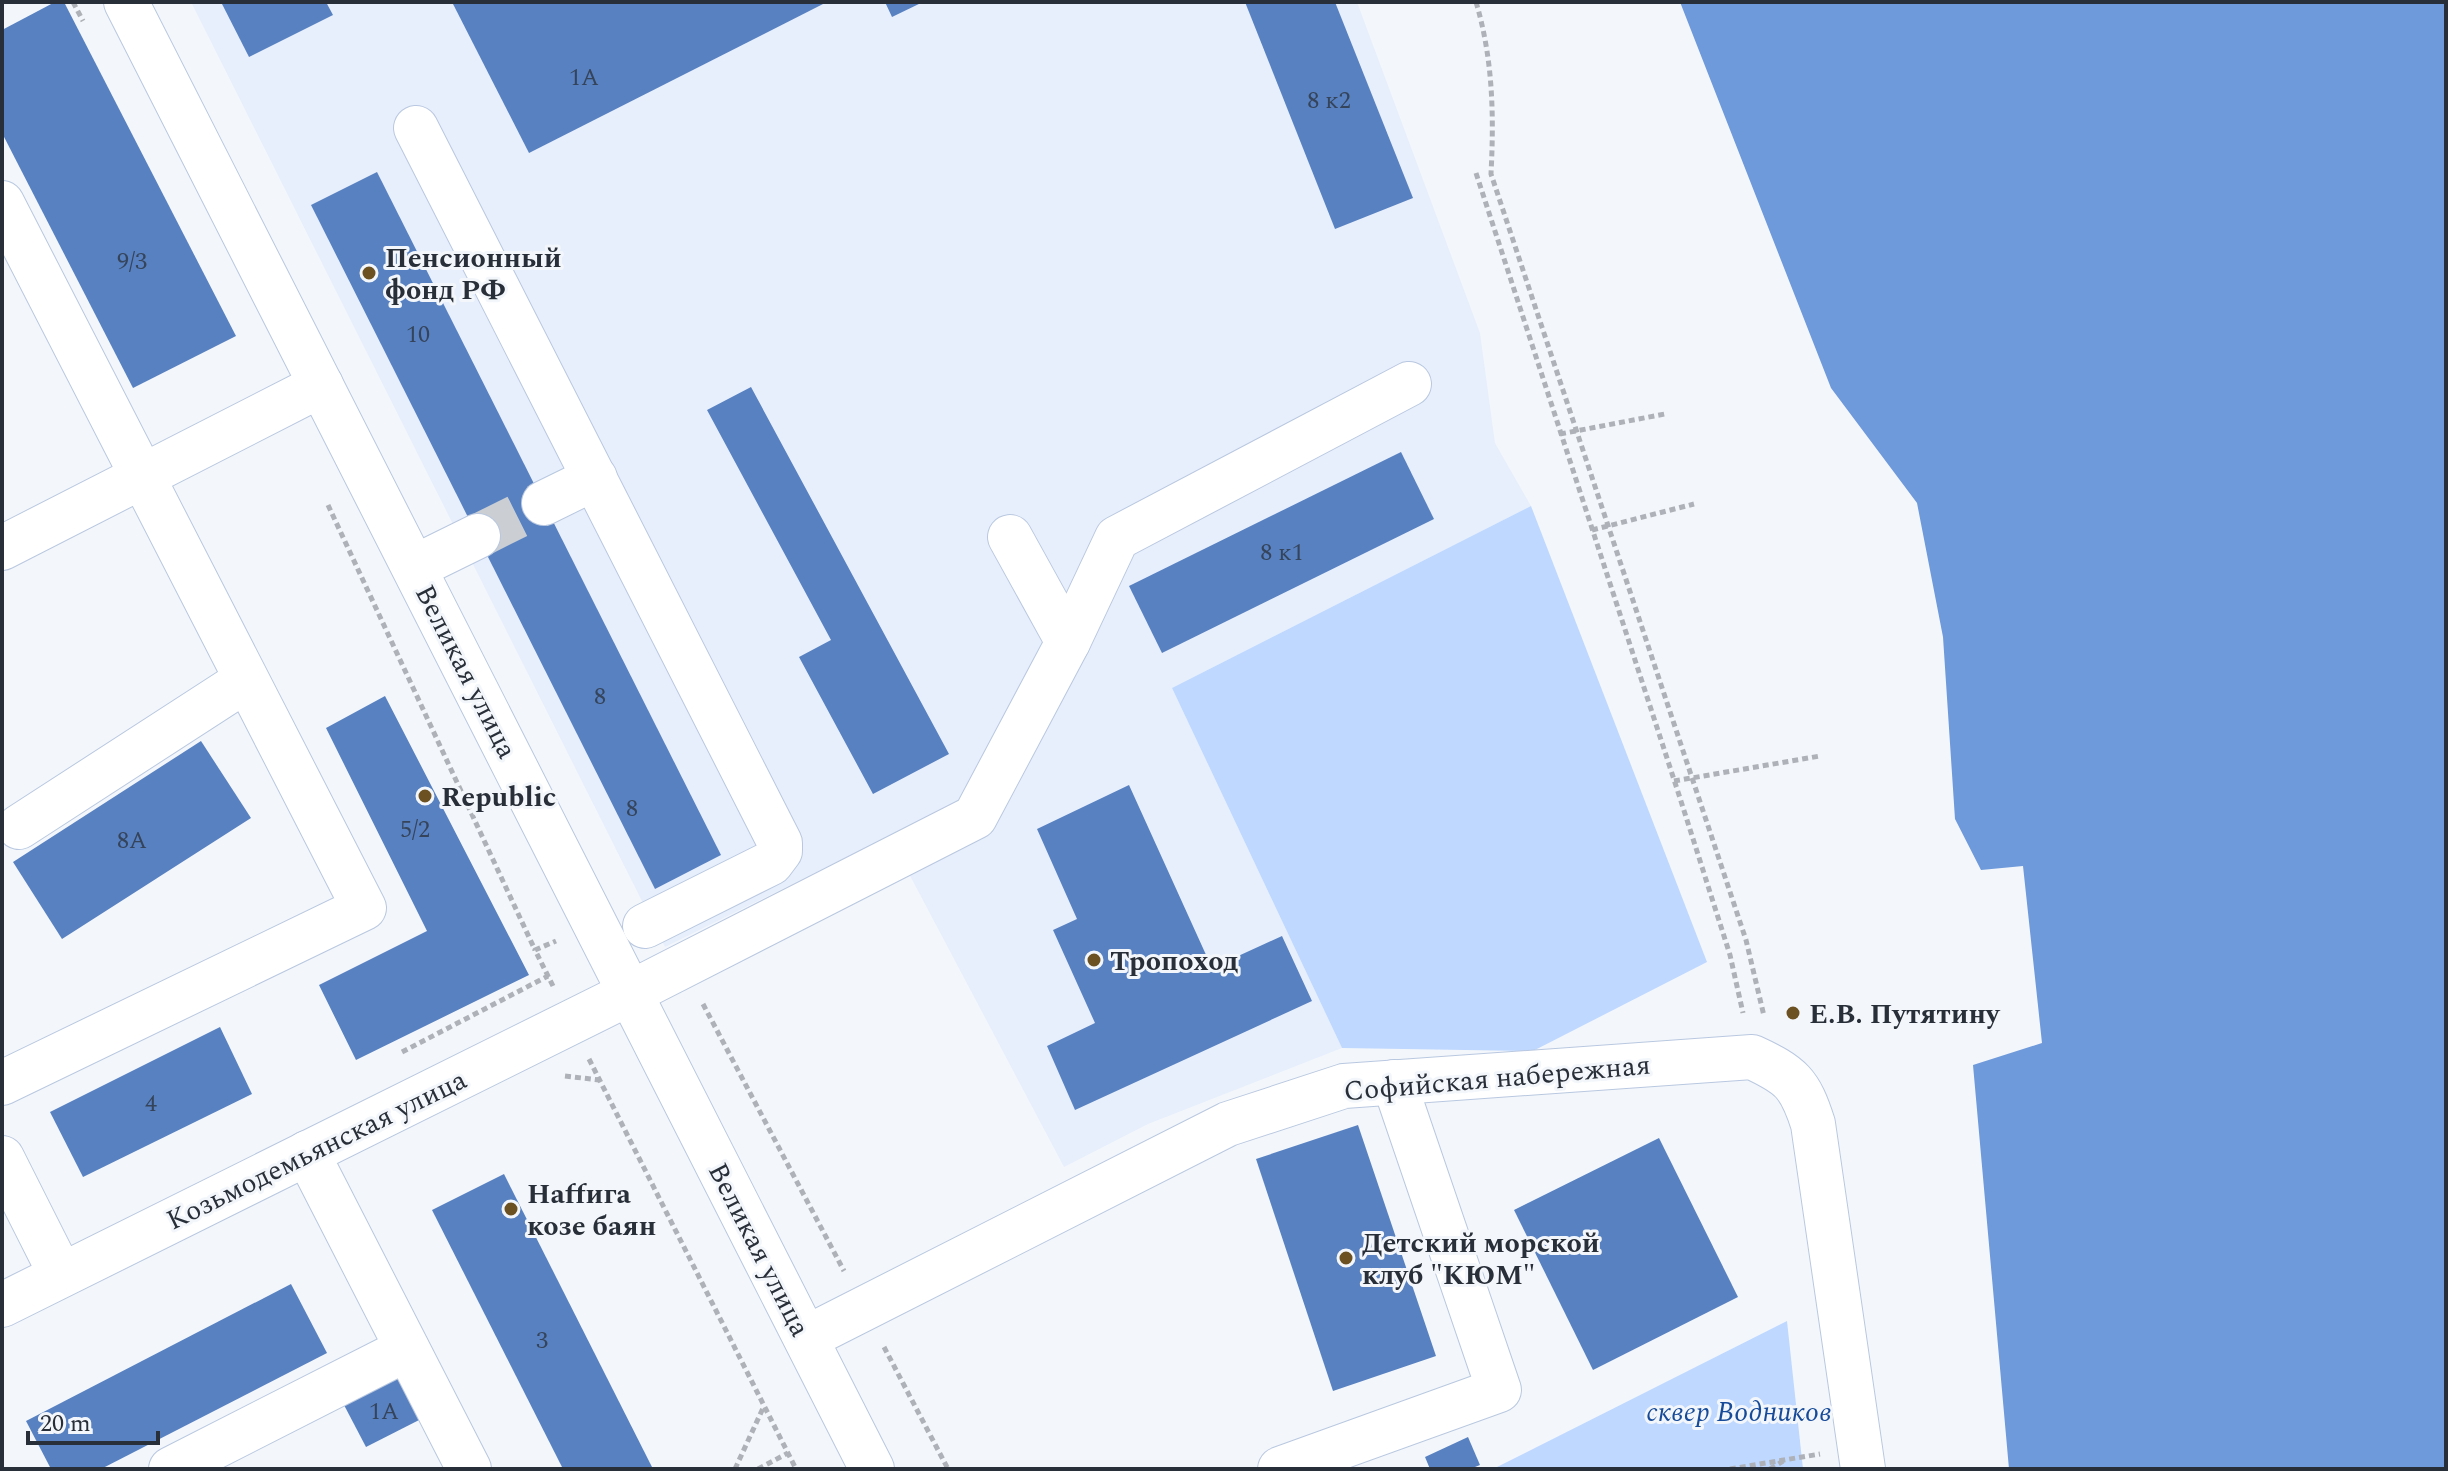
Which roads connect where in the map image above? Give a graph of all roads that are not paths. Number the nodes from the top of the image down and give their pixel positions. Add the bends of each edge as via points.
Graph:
1 (126, 2) edge
2 (416, 128) dead end
3 (2, 203) edge
4 (1409, 384) dead end
5 (321, 385) junction
6 (142, 476) junction
7 (595, 478) junction
8 (544, 503) tunnel mouth
9 (478, 536) tunnel mouth
10 (1010, 537) dead end
11 (2, 548) edge
12 (415, 567) junction
13 (1068, 642) junction
14 (246, 680) junction
15 (19, 827) dead end
16 (645, 926) dead end
17 (630, 993) junction
18 (1394, 1082) junction
19 (2, 1083) edge
20 (307, 1153) junction
21 (2, 1158) edge
22 (61, 1275) junction
23 (2, 1305) edge
24 (806, 1338) junction
25 (407, 1349) junction
26 (1862, 1459) edge
27 (171, 1469) edge
28 (469, 1469) edge
29 (872, 1469) edge
30 (1280, 1469) edge

1 - 5 street, Великая улица
2 - 7 street
3 - 6 street
4 - 13 street, Козьмодемьянская улица via 1117,538
5 - 6 street
5 - 12 street, Великая улица
6 - 11 street
6 - 14 street
7 - 8 street
7 - 16 street via 780,843 771,863
9 - 12 street
10 - 13 street
12 - 17 street, Великая улица
13 - 17 street, Козьмодемьянская улица via 975,817
14 - 15 street
14 - 19 street via 364,908
17 - 20 street, Козьмодемьянская улица
17 - 24 street, Великая улица
18 - 24 street, Софийская набережная via 1344,1086 1228,1124
18 - 26 street, Софийская набережная via 1764,1063 1794,1082 1813,1124
18 - 30 street via 1499,1390
20 - 22 street, Козьмодемьянская улица
20 - 25 street
21 - 22 street
22 - 23 street, Козьмодемьянская улица
24 - 29 street, Великая улица
25 - 27 street
25 - 28 street

